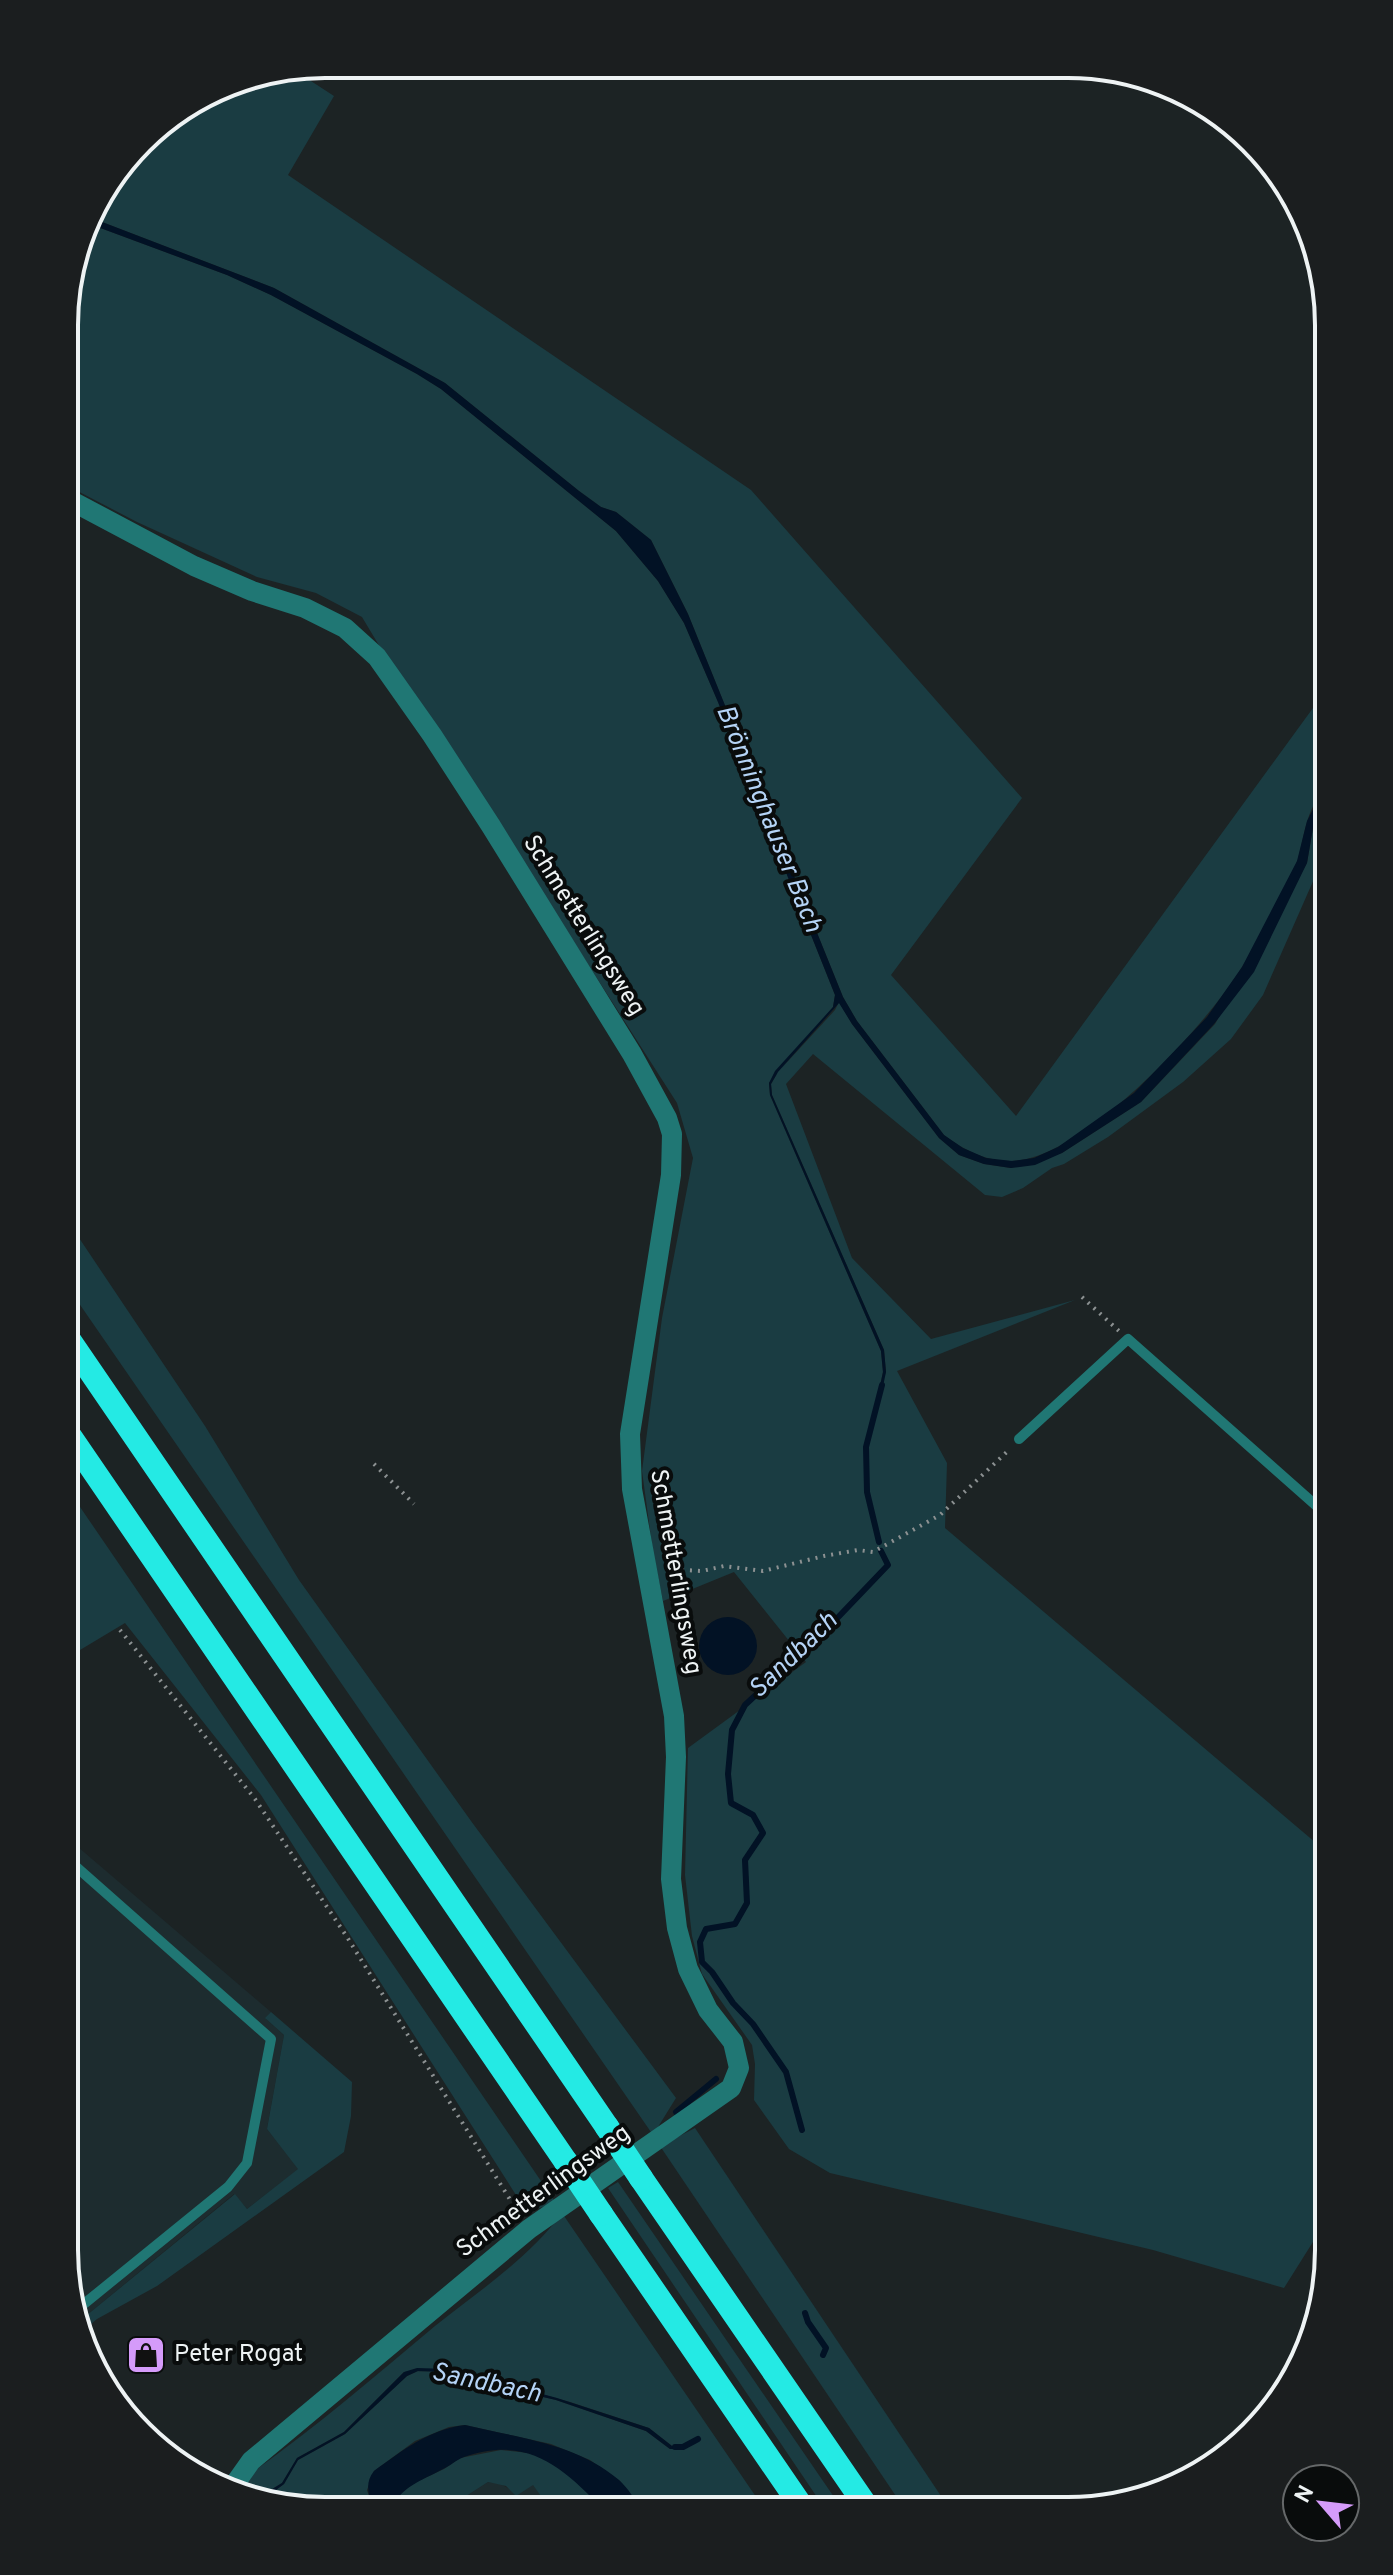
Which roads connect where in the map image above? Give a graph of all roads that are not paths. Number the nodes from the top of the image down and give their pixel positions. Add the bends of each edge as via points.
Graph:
1 (78, 504) edge
2 (78, 1353) edge
3 (1019, 1439) road end
4 (78, 1448) edge
5 (1314, 1504) edge
6 (78, 1868) edge
7 (84, 2304) edge
8 (237, 2480) edge
9 (795, 2497) edge
10 (860, 2497) edge

1 - 8 street, Schmetterlingsweg via 194,566 345,628 377,657 546,913 632,1054 672,1134 671,1175 630,1434 632,1489 674,1716 671,1879 677,1928 688,1969 708,2010 733,2042 739,2068 731,2088 529,2229 251,2461
2 - 10 highway, bridge
3 - 5 lane via 1128,1339
4 - 9 highway, bridge
6 - 7 lane via 271,2039 247,2163 228,2187

